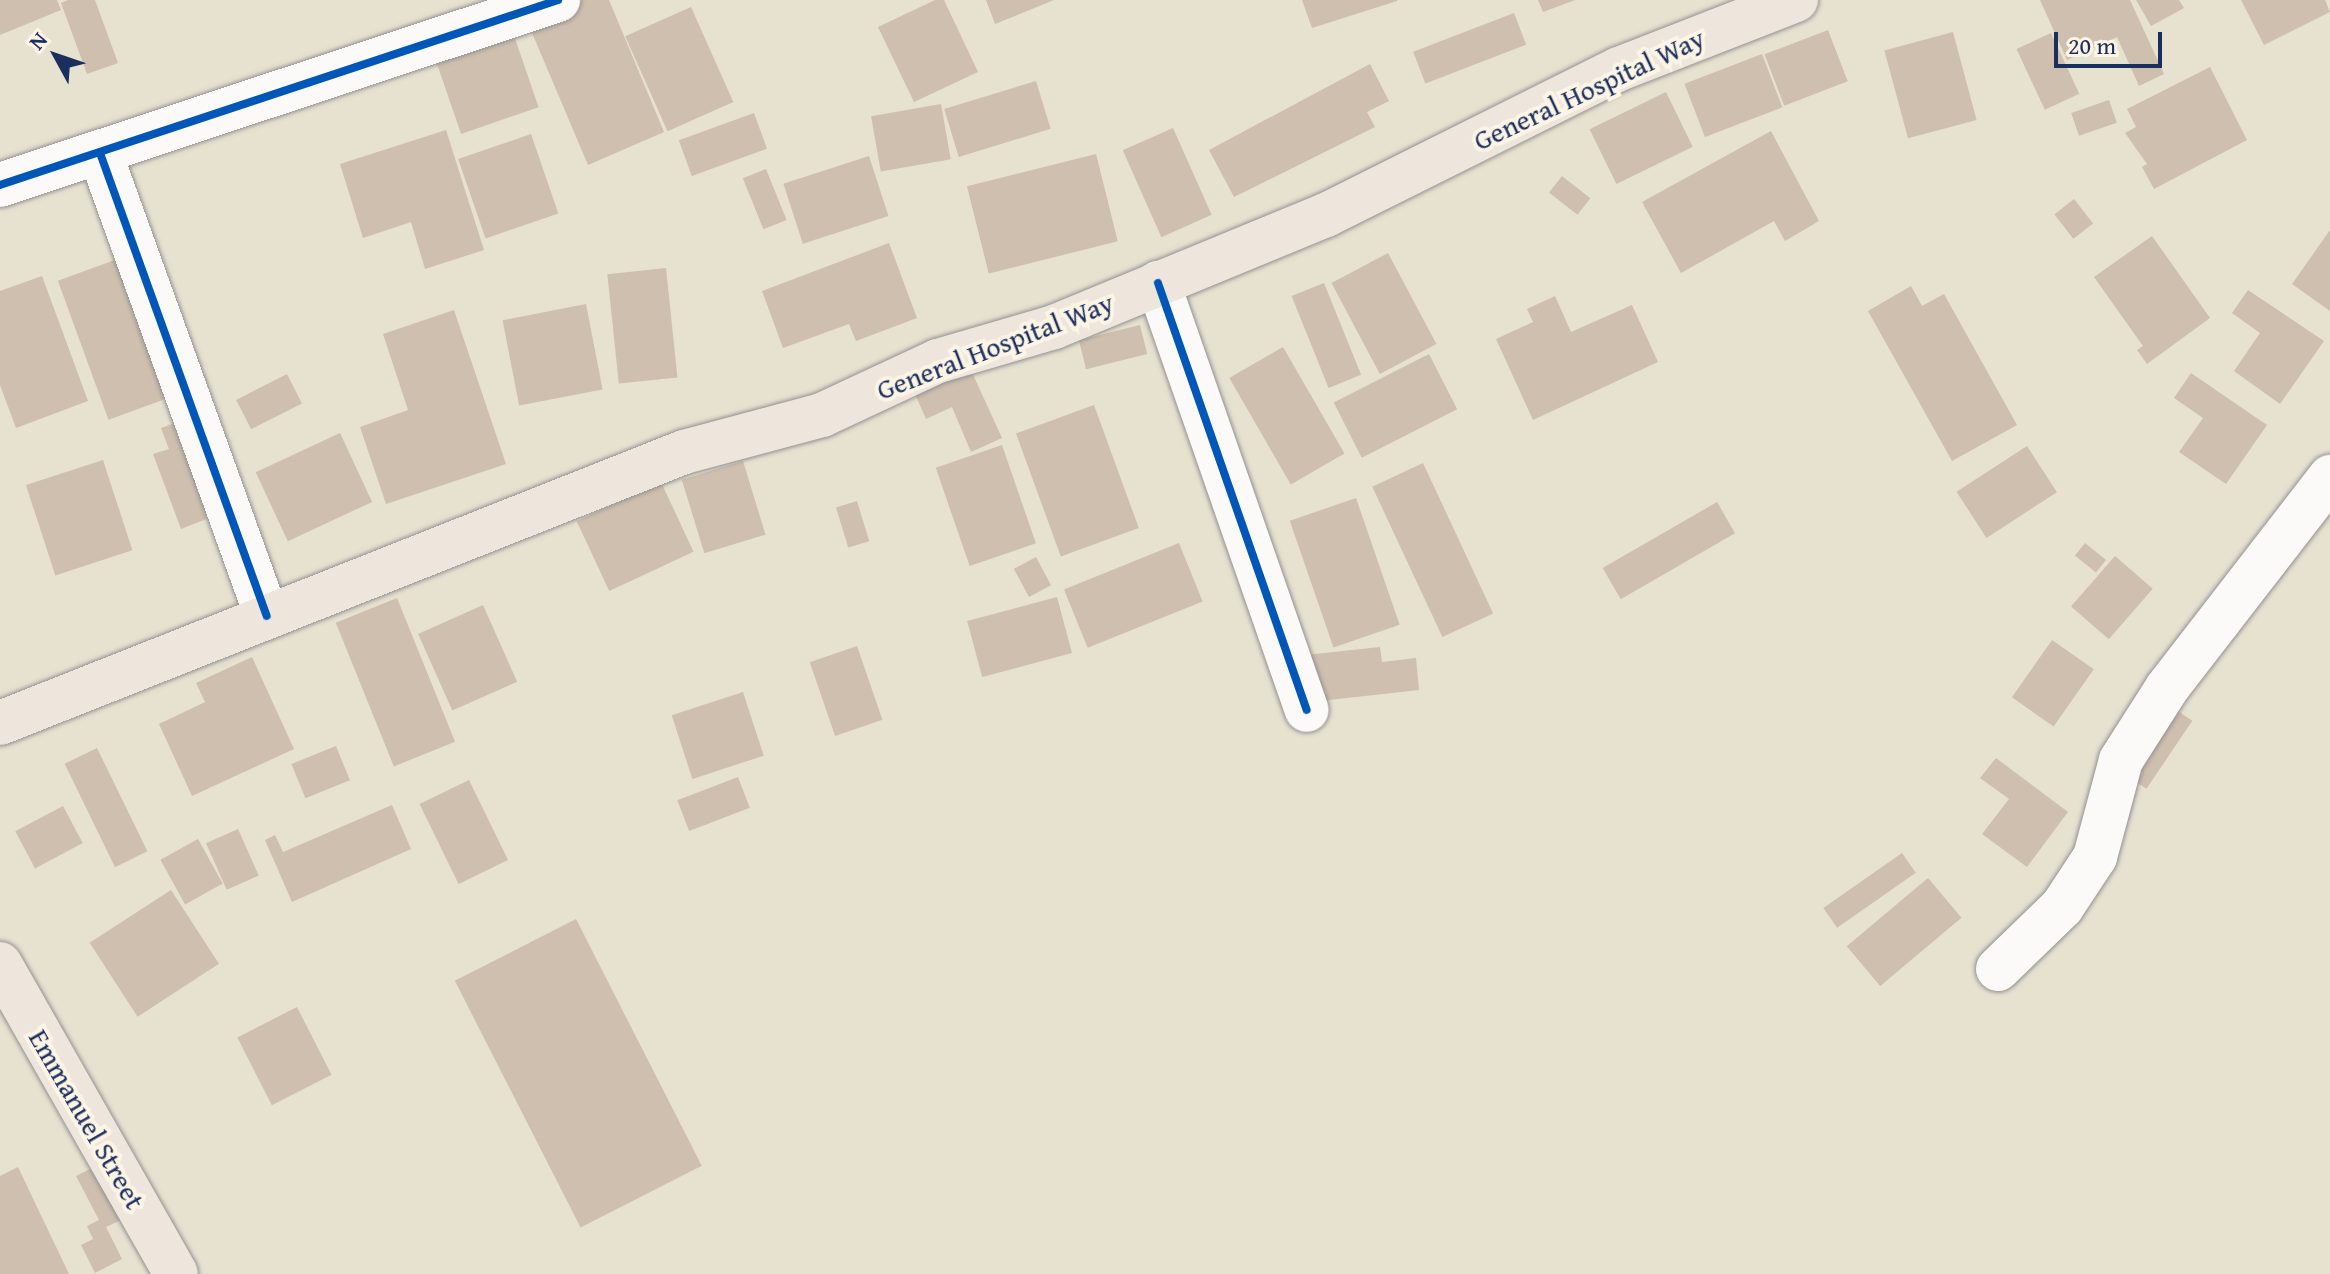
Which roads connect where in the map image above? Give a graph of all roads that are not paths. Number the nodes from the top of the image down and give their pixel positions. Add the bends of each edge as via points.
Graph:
1 (558, 0) edge
2 (1796, 0) edge
3 (100, 153) junction
4 (0, 185) edge
5 (1158, 283) junction
6 (2330, 477) edge
7 (267, 616) junction
8 (1307, 710) dead end
9 (0, 723) edge
10 (0, 964) edge
11 (1998, 969) dead end
12 (176, 1274) edge

1 - 3 street
2 - 5 main road, General Hospital Way via 1619,69 1326,215
3 - 4 street
3 - 7 street
5 - 7 main road, General Hospital Way via 1054,327 938,361 822,415 684,452
5 - 8 street
6 - 11 street via 2167,688 2121,760 2095,857 2062,907
7 - 9 main road, General Hospital Way
10 - 12 main road, Emmanuel Street

